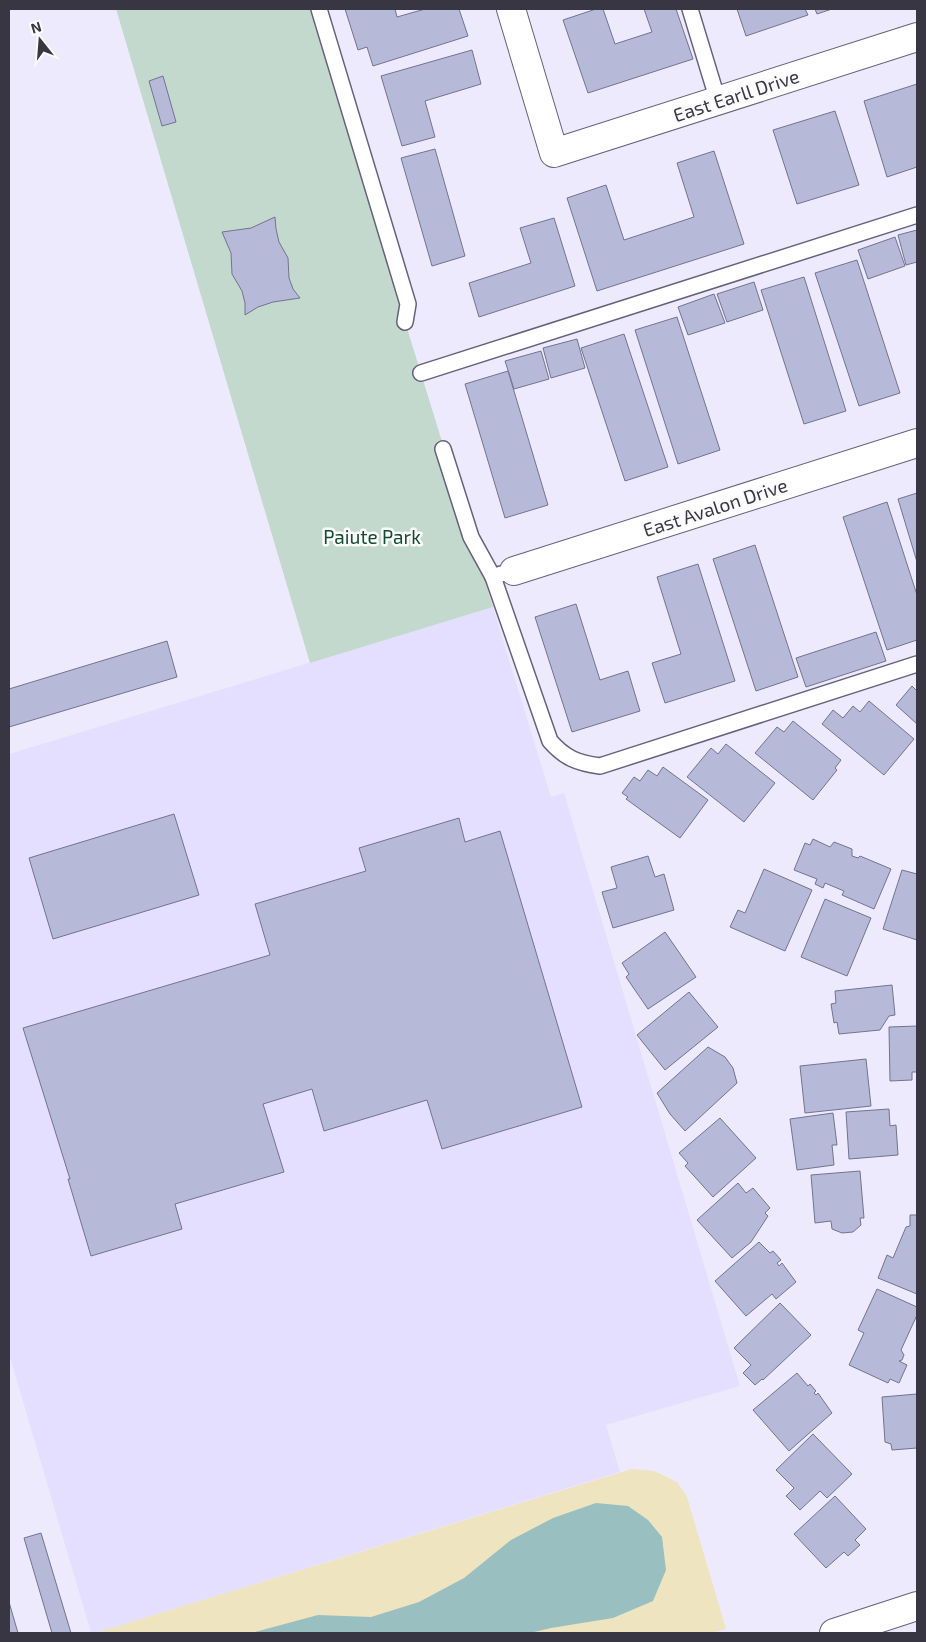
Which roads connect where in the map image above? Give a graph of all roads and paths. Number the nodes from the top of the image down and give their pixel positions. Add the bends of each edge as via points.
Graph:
1 (319, 9) edge
2 (511, 9) edge
3 (690, 9) edge
4 (917, 37) edge
5 (718, 101) junction
6 (917, 215) edge
7 (406, 322) dead end
8 (421, 373) dead end
9 (917, 442) edge
10 (443, 449) dead end
11 (503, 574) junction
12 (917, 664) edge
13 (917, 1606) edge
14 (834, 1633) edge

1 - 7 lane via 408,304
2 - 5 street, East Earll Drive via 554,153
3 - 5 lane
4 - 5 street, East Earll Drive
6 - 8 lane
9 - 11 street, East Avalon Drive
10 - 11 lane via 471,538
11 - 12 lane via 550,741 561,753 582,764 600,766
13 - 14 street

